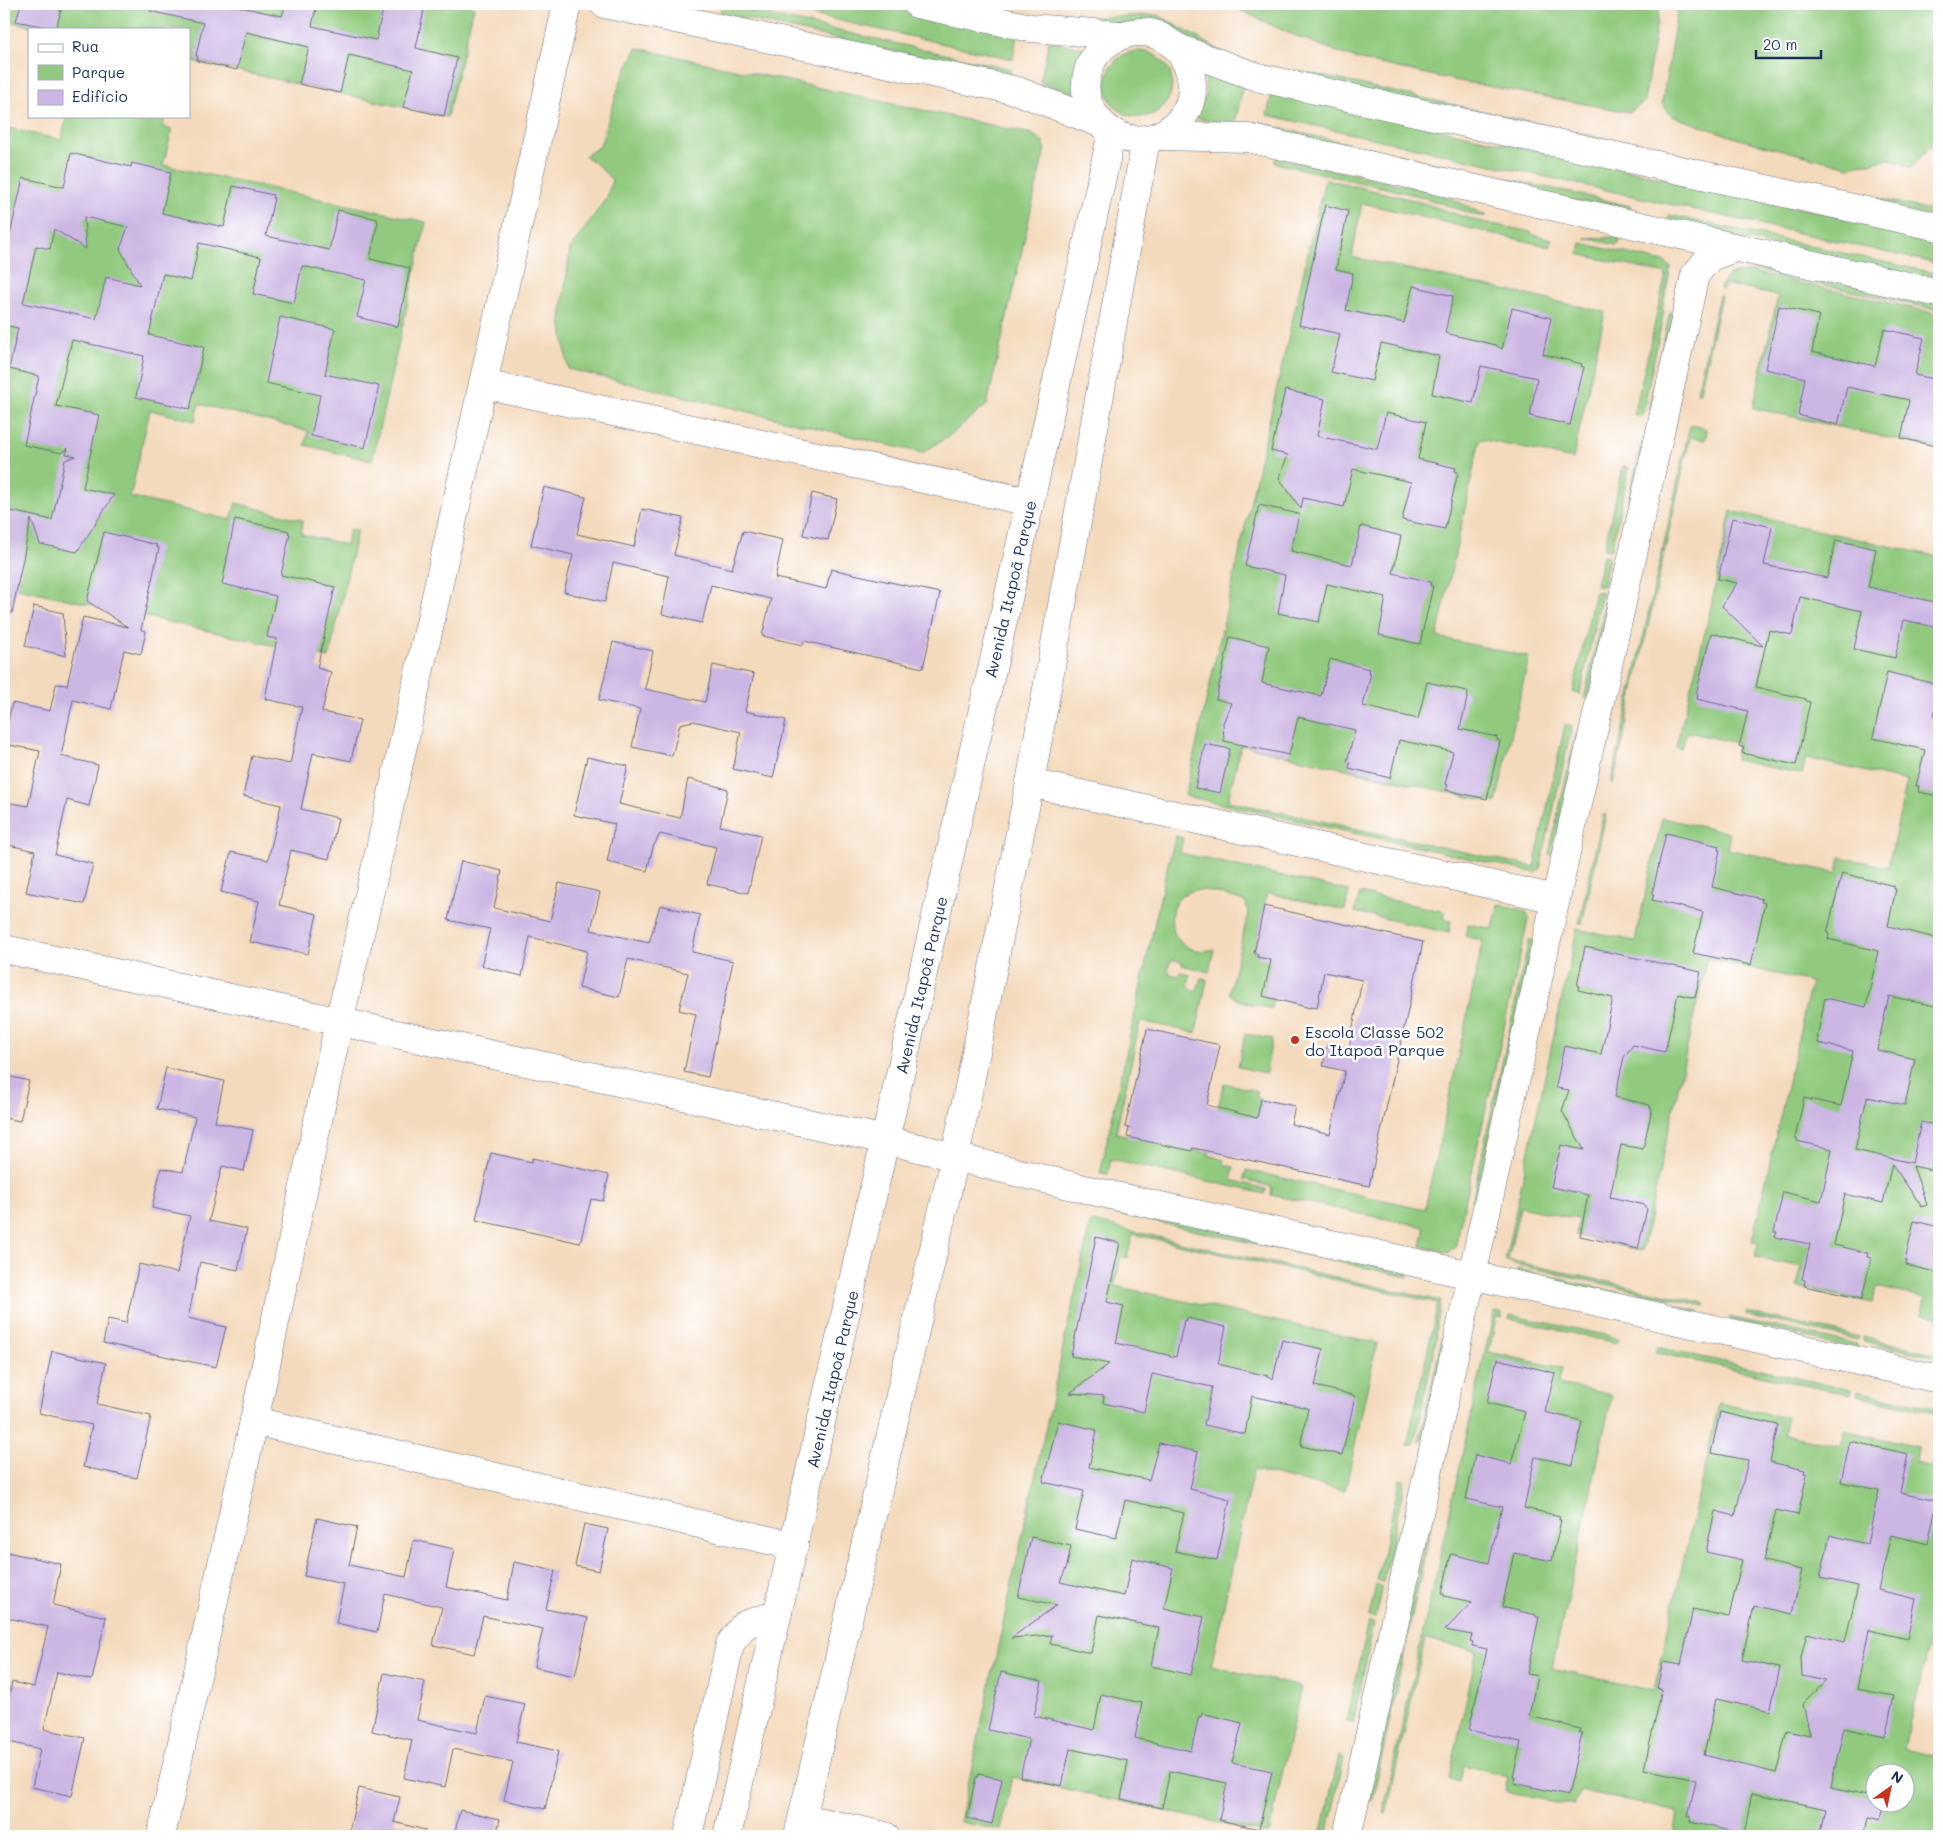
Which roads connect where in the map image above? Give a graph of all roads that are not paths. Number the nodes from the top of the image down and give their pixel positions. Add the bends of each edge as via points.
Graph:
1 (567, 4) edge
2 (604, 4) edge
3 (917, 4) edge
4 (1120, 36) junction
5 (1176, 47) junction
6 (1107, 128) junction
7 (1152, 138) junction
8 (1939, 227) edge
9 (1674, 235) junction
10 (1735, 248) junction
11 (1695, 275) junction
12 (1939, 293) edge
13 (483, 384) junction
14 (1030, 502) junction
15 (1030, 783) junction
16 (1556, 900) junction
17 (4, 949) edge
18 (339, 1022) junction
19 (886, 1140) junction
20 (955, 1157) junction
21 (1472, 1276) junction
22 (1939, 1379) edge
23 (254, 1421) junction
24 (794, 1546) junction
25 (778, 1614) junction
26 (801, 1827) edge
27 (161, 1836) edge
28 (688, 1836) edge
29 (728, 1836) edge
30 (885, 1836) edge
31 (1347, 1836) edge

1 - 13 street
2 - 6 street via 1018,91
3 - 4 street via 1030,28
4 - 5 street via 1150,34
4 - 6 street via 1109,41 1093,58 1085,81 1088,104
5 - 7 street via 1191,73 1193,91 1178,123
5 - 8 street via 1261,78
6 - 7 street via 1128,138
6 - 14 street, Avenida Itapoã Parque
7 - 9 street via 1248,138
7 - 15 street
9 - 10 street
9 - 11 street via 1683,243
10 - 11 street via 1710,257
10 - 12 street
11 - 16 street
13 - 14 street
13 - 18 street
14 - 19 street, Avenida Itapoã Parque
15 - 16 street
15 - 20 street
16 - 21 street
17 - 18 street
18 - 19 street
18 - 23 street
19 - 20 street
19 - 24 street, Avenida Itapoã Parque
20 - 21 street
20 - 26 street
21 - 22 street
21 - 31 street
23 - 24 street
23 - 27 street
24 - 25 street, Avenida Itapoã Parque
25 - 28 street via 744,1624 730,1644
25 - 29 street, Avenida Itapoã Parque
26 - 30 street

